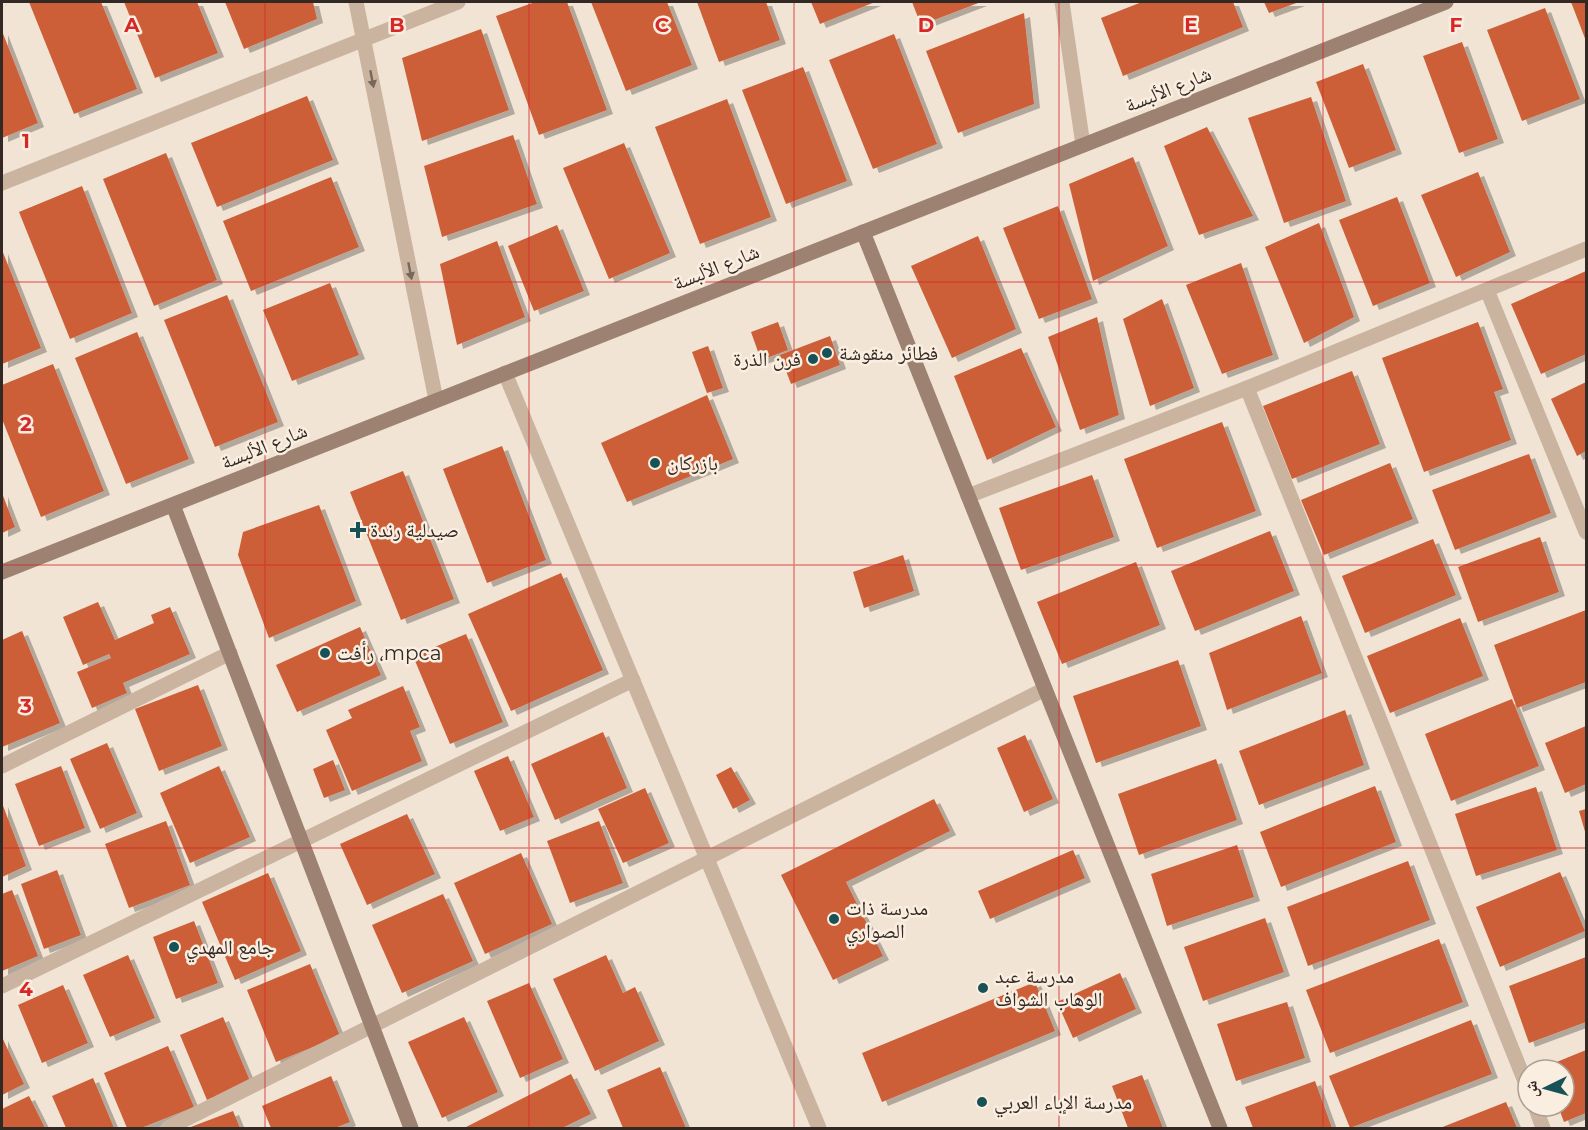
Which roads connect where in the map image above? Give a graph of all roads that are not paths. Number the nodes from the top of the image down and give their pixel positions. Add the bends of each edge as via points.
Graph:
1 (356, 2) edge
2 (458, 2) edge
3 (1062, 2) edge
4 (1446, 2) edge
5 (364, 40) junction
6 (1083, 145) junction
7 (2, 183) edge
8 (863, 232) junction
9 (1587, 249) edge
10 (1487, 290) junction
11 (505, 373) junction
12 (1247, 388) junction
13 (436, 400) junction
14 (968, 496) junction
15 (173, 504) junction
16 (1587, 532) edge
17 (2, 572) edge
18 (230, 654) junction
19 (633, 680) junction
20 (1045, 689) junction
21 (2, 765) edge
22 (301, 841) junction
23 (707, 860) junction
24 (2, 986) edge
25 (373, 1029) junction
26 (1516, 1059) edge
27 (168, 1128) edge
28 (411, 1128) edge
29 (819, 1128) edge
30 (1220, 1128) edge

1 - 5 street
2 - 5 street
3 - 6 street
4 - 6 main road, شارع الألبسة
5 - 7 street
5 -> 13 street
6 - 8 main road, شارع الألبسة
8 - 11 main road, شارع الألبسة
8 - 14 main road
9 - 10 street
10 - 12 street
10 - 16 street
11 - 13 main road, شارع الألبسة
11 - 19 street
12 - 14 street
12 - 26 street
13 - 15 main road, شارع الألبسة
14 - 20 main road
15 - 17 main road, شارع الألبسة
15 - 18 main road
18 - 21 street
18 - 22 main road
19 - 22 street
19 - 23 street
20 - 23 street
20 - 30 main road
22 - 24 street
22 - 25 main road
23 - 25 street
23 - 29 street
25 - 27 street
25 - 28 main road

